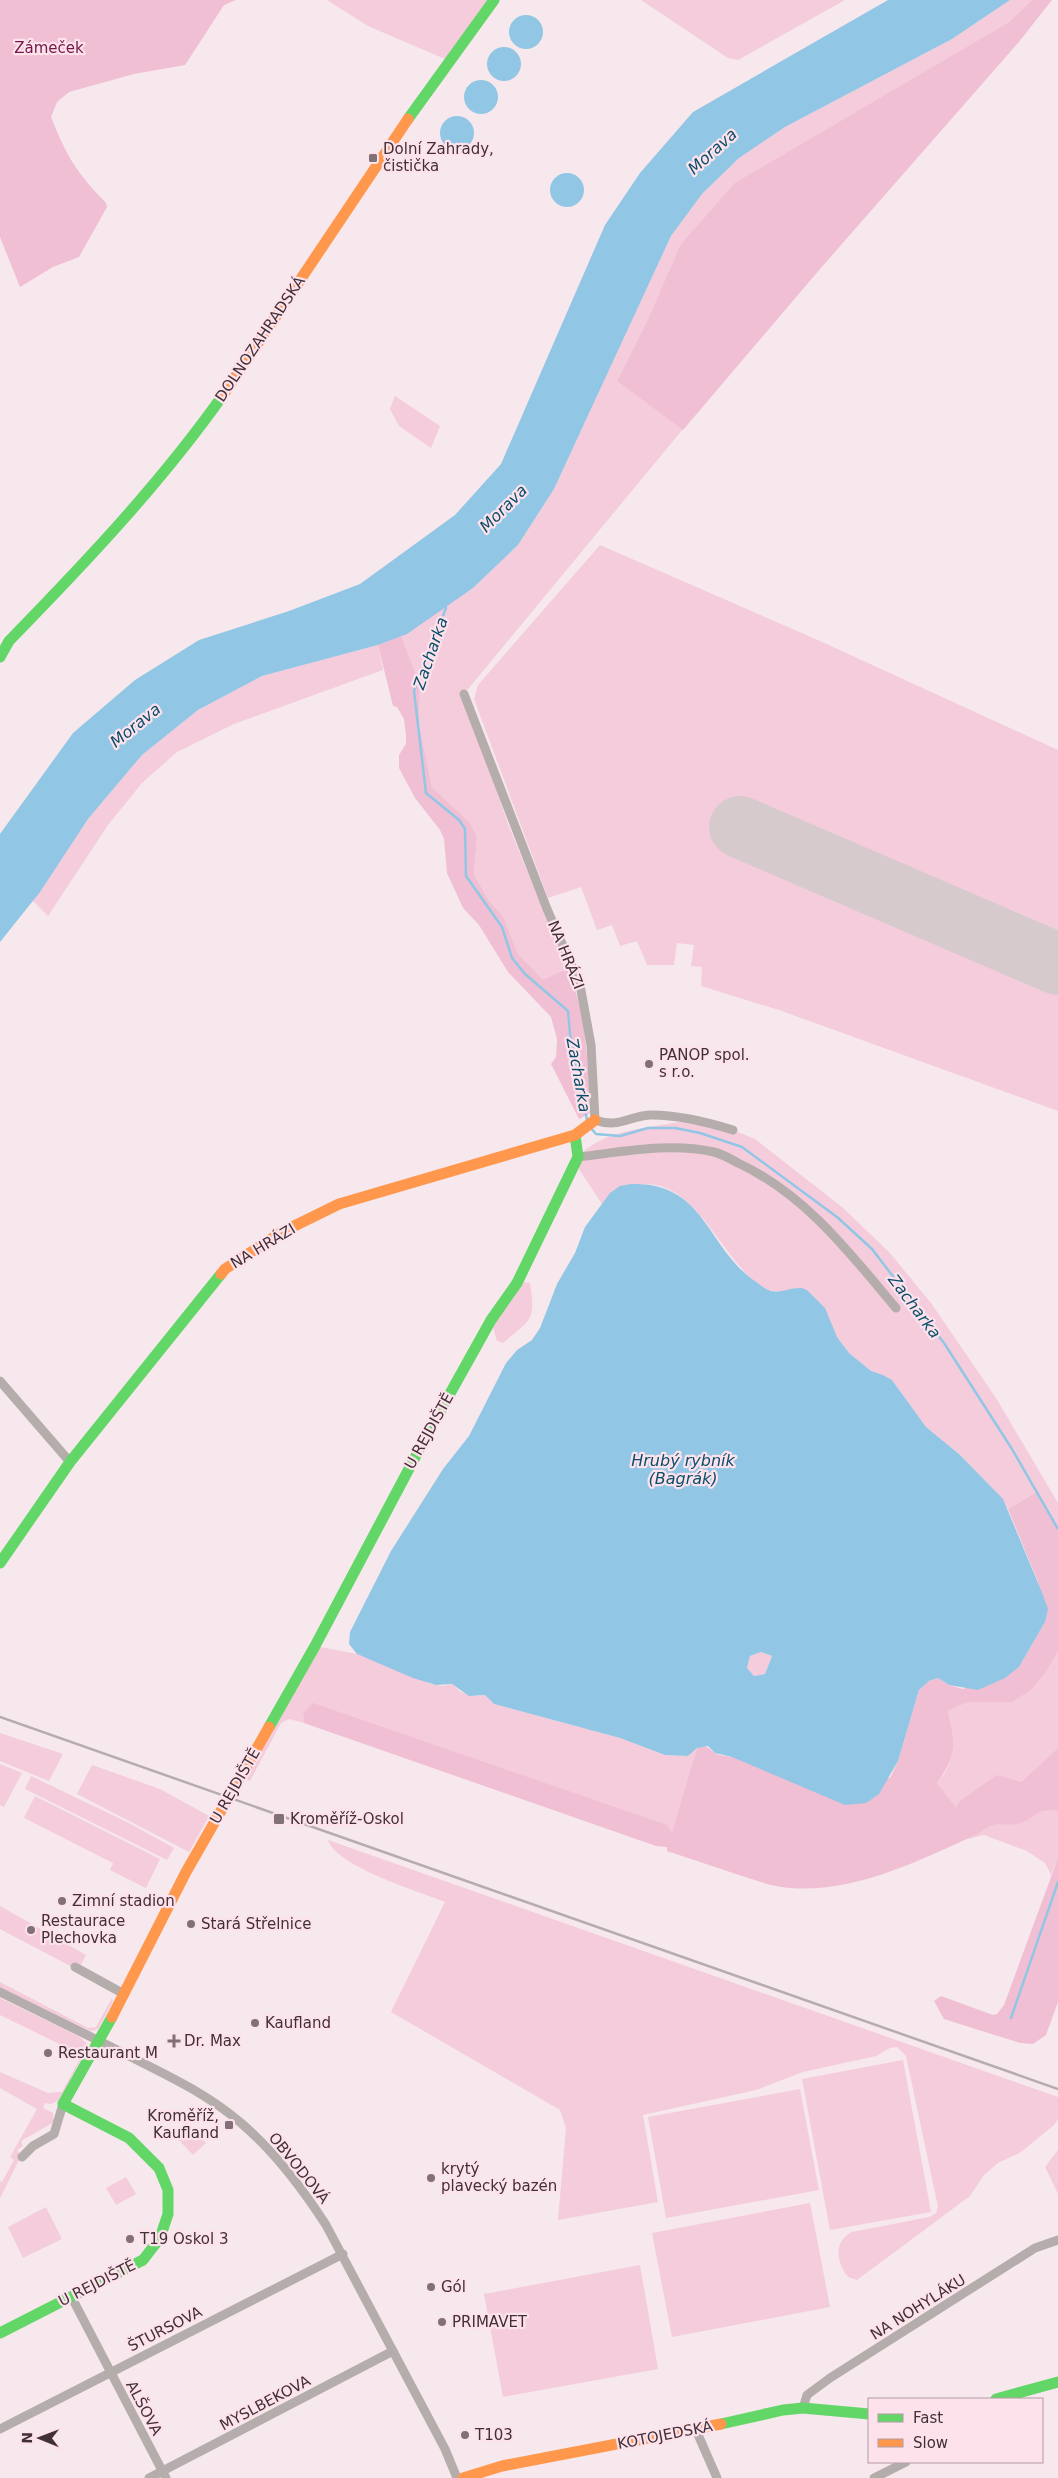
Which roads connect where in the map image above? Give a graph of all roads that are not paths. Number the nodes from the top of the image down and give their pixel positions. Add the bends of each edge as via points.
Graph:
1 (494, 0) edge
2 (4, 640) edge
3 (0, 657) edge
4 (464, 694) dead end
5 (594, 1121) junction
6 (733, 1130) dead end
7 (579, 1132) junction
8 (578, 1157) junction
9 (896, 1308) dead end
10 (0, 1381) edge
11 (70, 1462) junction
12 (0, 1563) edge
13 (75, 1966) dead end
14 (0, 1992) edge
15 (124, 1994) junction
16 (100, 2041) junction
17 (63, 2104) junction
18 (22, 2157) dead end
19 (1058, 2240) edge
20 (343, 2254) junction
21 (71, 2296) junction
22 (0, 2333) edge
23 (393, 2351) junction
24 (109, 2373) junction
25 (1058, 2382) edge
26 (1020, 2396) edge
27 (1004, 2398) edge
28 (802, 2408) junction
29 (868, 2414) edge
30 (0, 2429) edge
31 (696, 2430) junction
32 (904, 2463) edge
33 (164, 2475) edge
34 (149, 2478) edge
35 (457, 2478) edge
36 (463, 2478) edge
37 (717, 2478) edge
38 (874, 2478) edge

1 - 2 street, DOLNOZAHRADSKÁ via 177,456 99,546
2 - 3 street, DOLNOZAHRADSKÁ
4 - 5 street, NA HRÁZI via 547,909 580,985 591,1045
5 - 6 street via 612,1125 651,1115 696,1119
5 - 7 street, NA HRÁZI
7 - 8 street
7 - 11 street, NA HRÁZI via 339,1204 264,1243 225,1269
8 - 9 street via 684,1148 716,1152 758,1172 832,1231
8 - 15 street, U REJDIŠTĚ via 517,1283 491,1320 428,1433 315,1646 186,1872
10 - 11 street
11 - 12 street, NA HRÁZI
13 - 15 street
14 - 16 street, OBVODOVÁ
15 - 16 street, U REJDIŠTĚ
16 - 17 street, U REJDIŠTĚ
16 - 20 street, OBVODOVÁ via 205,2096 240,2122 303,2190
17 - 18 street via 54,2134 33,2146
17 - 21 street, U REJDIŠTĚ via 129,2138 159,2168 168,2190 168,2214 160,2238 143,2260
19 - 28 street, NA NOHYLÁKU via 1035,2248 835,2374 807,2395
20 - 23 street, OBVODOVÁ
20 - 24 street, ŠTURSOVA
21 - 22 street, U REJDIŠTĚ
21 - 24 street, ALŠOVA
23 - 33 street, MYSLBEKOVA
23 - 35 street, OBVODOVÁ
24 - 30 street, ŠTURSOVA
24 - 33 street, ALŠOVA
25 - 26 street
26 - 27 street
28 - 29 street, KOTOJEDSKÁ
28 - 31 street, KOTOJEDSKÁ via 769,2412
31 - 36 street, KOTOJEDSKÁ via 502,2466
31 - 37 street
32 - 38 street
33 - 34 street, MYSLBEKOVA

